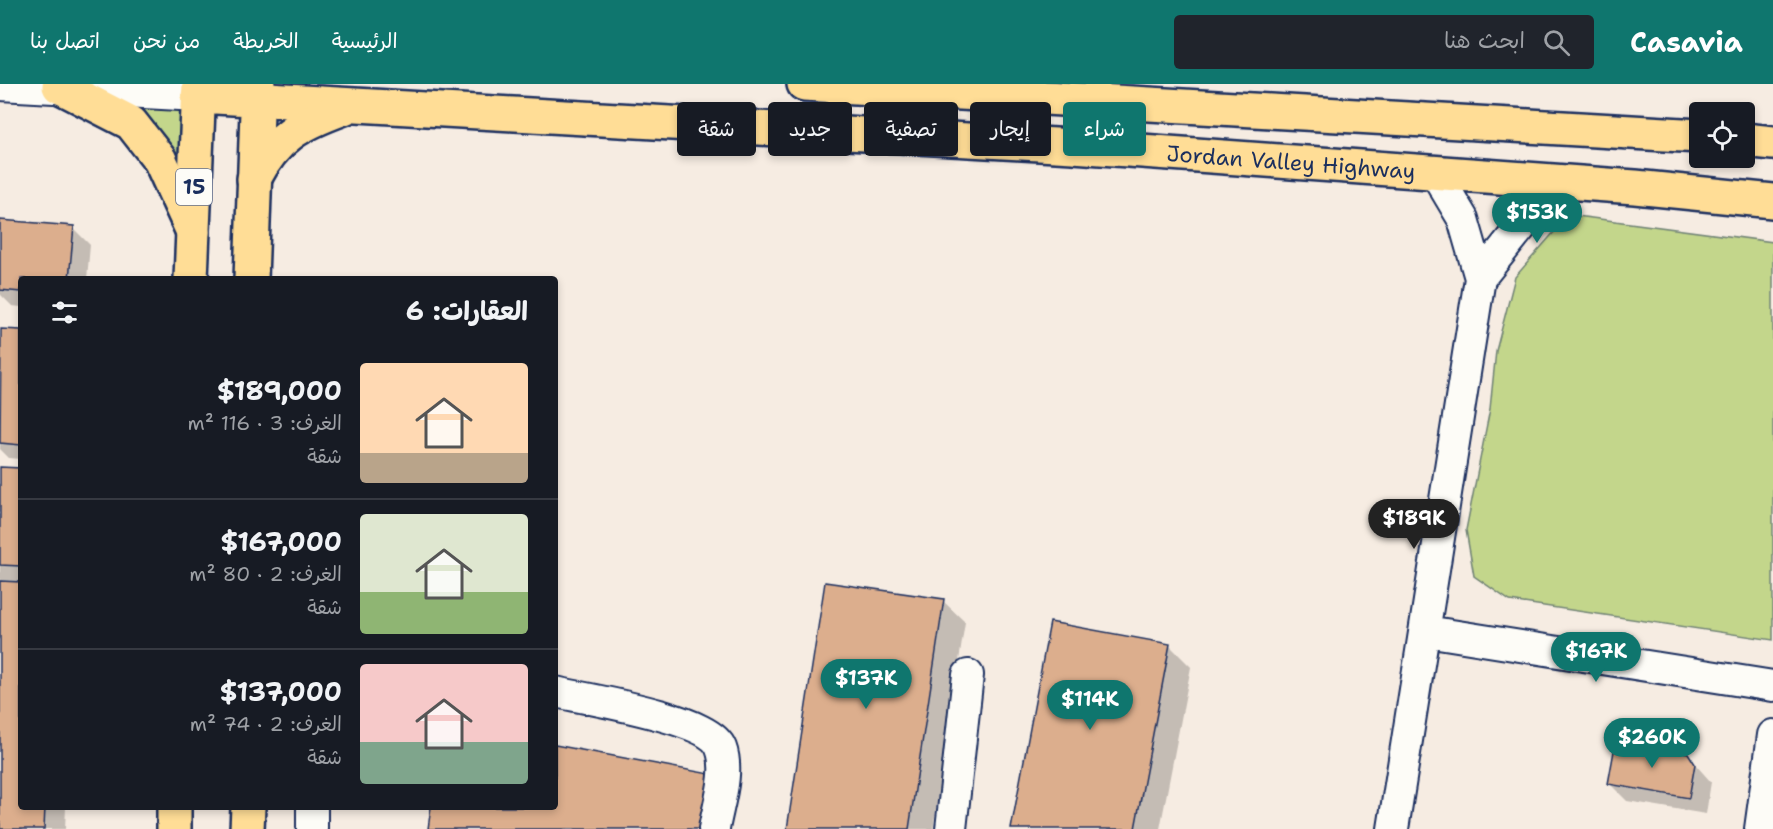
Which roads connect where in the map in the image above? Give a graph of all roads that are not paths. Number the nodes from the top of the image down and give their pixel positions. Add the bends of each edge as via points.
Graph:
1 (804, 84) edge
2 (0, 85) edge
3 (59, 86) junction
4 (199, 90) edge
5 (258, 91) edge
6 (359, 104) junction
7 (1689, 135) edge
8 (1755, 141) edge
9 (1773, 143) edge
10 (1435, 172) junction
11 (254, 179) junction
12 (1558, 181) junction
13 (1773, 201) edge
14 (193, 232) junction
15 (191, 276) edge
16 (251, 276) edge
17 (1480, 278) junction
18 (1426, 631) junction
19 (968, 675) dead end
20 (1773, 686) edge
21 (558, 693) edge
22 (1773, 735) edge
23 (174, 810) edge
24 (248, 810) edge
25 (312, 810) edge
26 (174, 829) edge
27 (247, 829) edge
28 (312, 829) edge
29 (714, 829) edge
30 (951, 829) edge
31 (1394, 829) edge
32 (1760, 829) edge

1 - 7 highway
2 - 3 street
3 - 4 street
3 - 14 highway via 131,123 160,160
4 - 5 highway, Jordan Valley Highway
4 - 14 highway, 15
5 - 6 highway, Jordan Valley Highway
5 - 11 highway
6 - 10 highway, Jordan Valley Highway via 1073,146
6 - 11 highway via 295,128 276,144
8 - 9 highway
10 - 12 highway, Jordan Valley Highway
10 - 17 street via 1463,219
11 - 16 highway
12 - 13 highway, Jordan Valley Highway
12 - 17 street
14 - 15 highway, 15
17 - 18 street
18 - 20 street
18 - 31 street
19 - 30 street
21 - 29 street via 670,718 708,733 721,746 724,767
22 - 32 street
23 - 26 highway
24 - 27 highway
25 - 28 street

